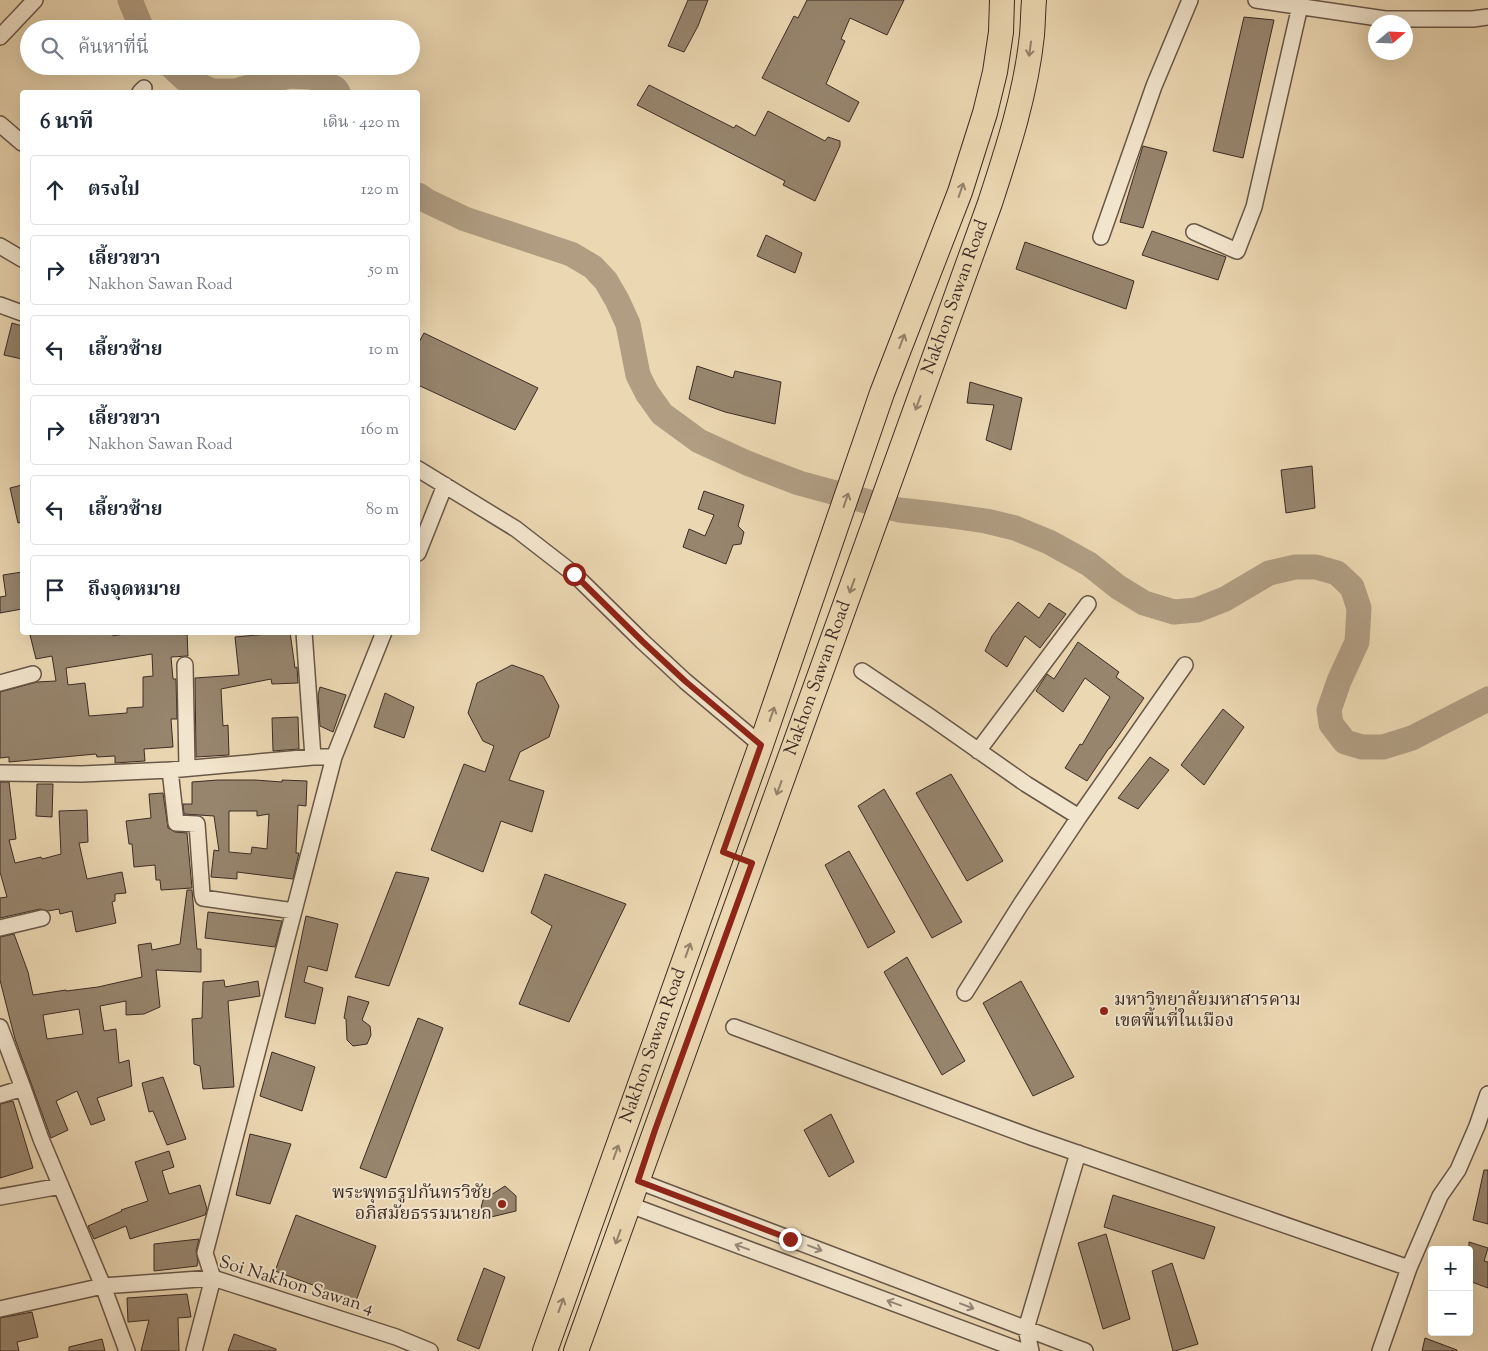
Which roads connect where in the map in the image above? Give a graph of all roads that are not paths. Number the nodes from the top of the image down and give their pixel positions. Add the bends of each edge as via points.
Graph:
1 (34, 0) edge
2 (1002, 0) edge
3 (1034, 0) edge
4 (1190, 0) edge
5 (1256, 0) edge
6 (1300, 6) junction
7 (1488, 17) edge
8 (0, 38) edge
9 (0, 124) edge
10 (20, 141) edge
11 (1194, 232) dead end
12 (1100, 237) dead end
13 (0, 246) edge
14 (20, 258) edge
15 (0, 305) edge
16 (20, 312) edge
17 (420, 470) edge
18 (445, 485) junction
19 (420, 548) edge
20 (1088, 604) dead end
21 (304, 635) edge
22 (383, 635) edge
23 (185, 665) dead end
24 (1185, 665) dead end
25 (862, 671) dead end
26 (33, 674) dead end
27 (0, 683) edge
28 (761, 745) junction
29 (978, 752) junction
30 (313, 757) junction
31 (334, 757) junction
32 (187, 768) junction
33 (170, 770) junction
34 (0, 773) edge
35 (1079, 817) junction
36 (723, 852) junction
37 (752, 863) junction
38 (294, 911) junction
39 (42, 918) dead end
40 (0, 928) edge
41 (965, 993) dead end
42 (0, 1027) edge
43 (734, 1027) dead end
44 (23, 1088) junction
45 (1488, 1094) edge
46 (0, 1095) edge
47 (1078, 1153) junction
48 (638, 1181) junction
49 (61, 1186) junction
50 (0, 1196) edge
51 (630, 1205) junction
52 (790, 1239) junction
53 (782, 1262) junction
54 (866, 1268) junction
55 (1409, 1268) junction
56 (213, 1278) junction
57 (103, 1286) junction
58 (858, 1290) junction
59 (934, 1294) junction
60 (0, 1309) edge
61 (927, 1316) junction
62 (1026, 1329) junction
63 (127, 1351) edge
64 (194, 1351) edge
65 (430, 1351) edge
66 (544, 1351) edge
67 (576, 1351) edge
68 (1022, 1351) edge
69 (1031, 1351) edge
70 (1085, 1351) edge
71 (1380, 1351) edge

1 - 8 street
28 -> 2 main road, Nakhon Sawan Road via 882,393 974,152 995,72
3 -> 37 main road, Nakhon Sawan Road via 1025,78 990,203
4 - 12 street via 1154,86
5 - 6 street
6 - 7 street via 1385,19
6 - 11 street via 1254,207 1237,251
9 - 10 street
13 - 14 street
15 - 16 street
17 - 18 street
18 - 19 street
18 - 28 street via 516,529 574,574 685,681
20 - 29 street
21 - 30 street
22 - 31 street
23 - 32 street
24 - 35 street
25 - 29 street
26 - 27 street
28 - 36 main road, Nakhon Sawan Road
29 - 35 street
30 - 31 street
30 - 32 street
31 - 38 street
32 - 33 street
33 - 34 street
33 - 38 street via 176,823 197,824 204,898
35 - 41 street
36 - 37 main road
66 -> 36 main road, Nakhon Sawan Road
37 - 48 main road, Nakhon Sawan Road
38 - 56 street via 205,1253
39 - 40 street
42 - 44 street
43 - 47 street
44 - 46 street
44 - 49 street
45 - 55 street via 1458,1170 1440,1196
47 - 55 street
47 - 62 street
48 - 51 main road, Nakhon Sawan Road
48 - 52 street
49 - 50 street
49 - 57 street
53 -> 51 street
51 -> 67 main road, Nakhon Sawan Road
52 - 53 street
52 -> 54 street
53 - 58 street
54 - 58 street
54 - 59 street
55 - 71 street
56 - 57 street, Soi Nakhon Sawan 4
56 - 64 street
56 - 65 street, Soi Nakhon Sawan 4
57 - 60 street, Soi Nakhon Sawan 4
57 - 63 street
61 -> 58 street
59 - 61 street
59 -> 62 street
61 - 68 street
62 - 69 street
62 - 70 street

